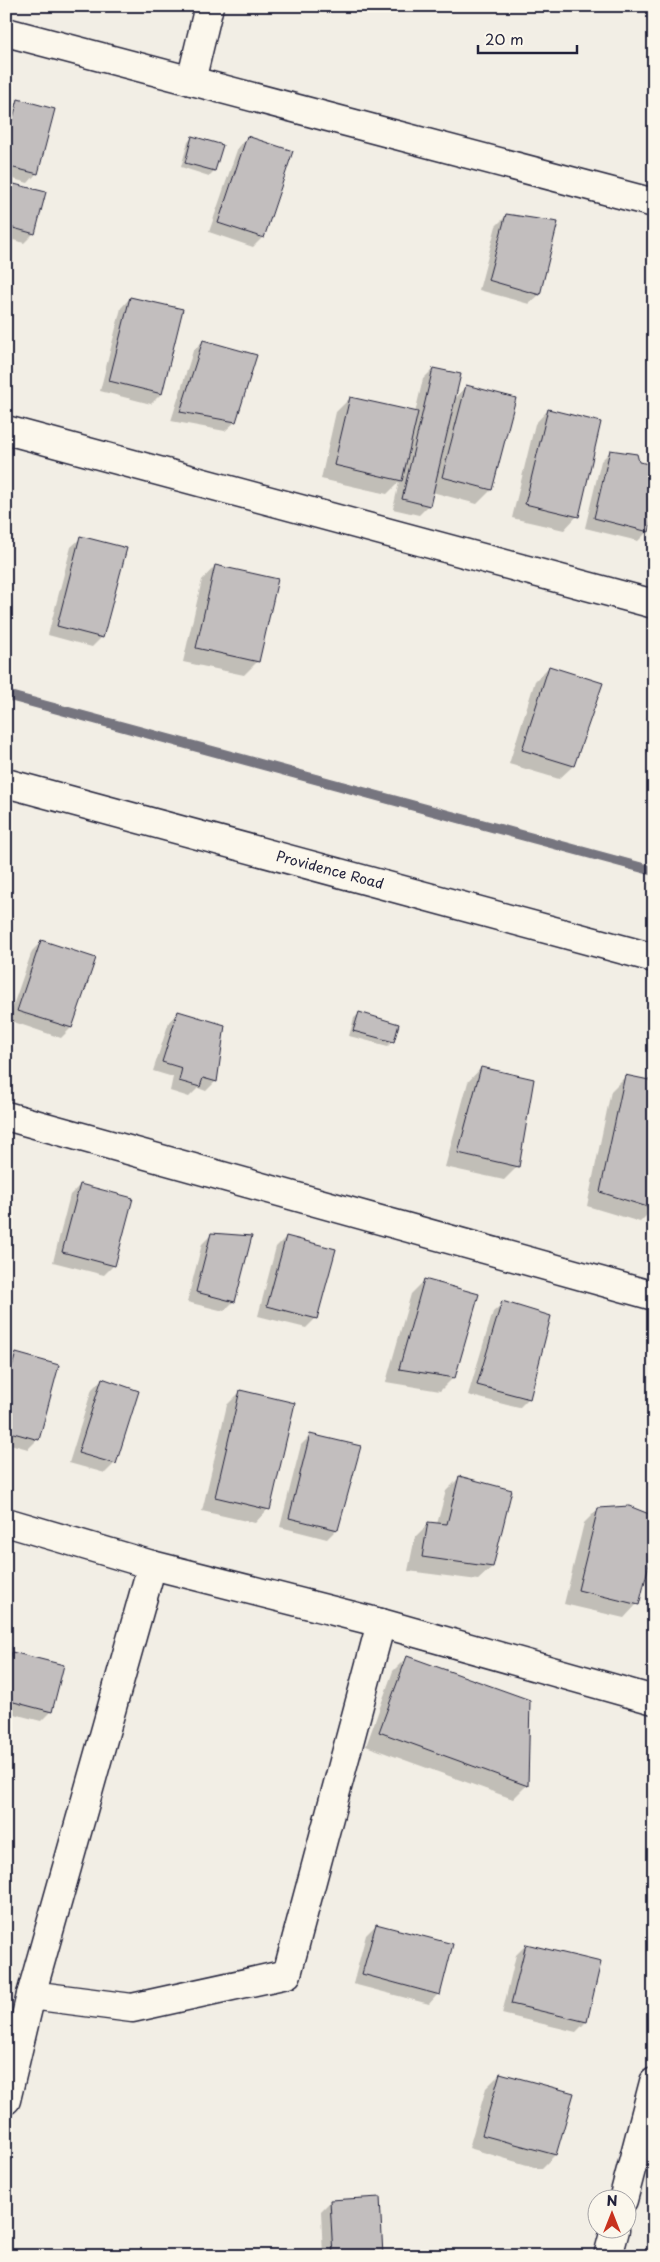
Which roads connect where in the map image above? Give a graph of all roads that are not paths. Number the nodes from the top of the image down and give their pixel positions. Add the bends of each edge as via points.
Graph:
1 (209, 6) edge
2 (6, 32) edge
3 (190, 81) junction
4 (654, 203) edge
5 (6, 430) edge
6 (654, 604) edge
7 (6, 783) edge
8 (654, 958) edge
9 (6, 1116) edge
10 (654, 1296) edge
11 (6, 1522) edge
12 (152, 1565) junction
13 (381, 1623) junction
14 (654, 1700) edge
15 (31, 1995) junction
16 (654, 2082) edge
17 (6, 2100) edge
18 (626, 2190) edge
19 (612, 2240) edge
20 (608, 2256) edge

1 - 3 street
2 - 3 street
3 - 4 street
5 - 6 street
7 - 8 street, Providence Road
9 - 10 street
11 - 12 street
12 - 13 street
12 - 15 street
13 - 14 street
13 - 15 street via 287,1974 132,2008
15 - 17 street
16 - 18 street
19 - 20 street

